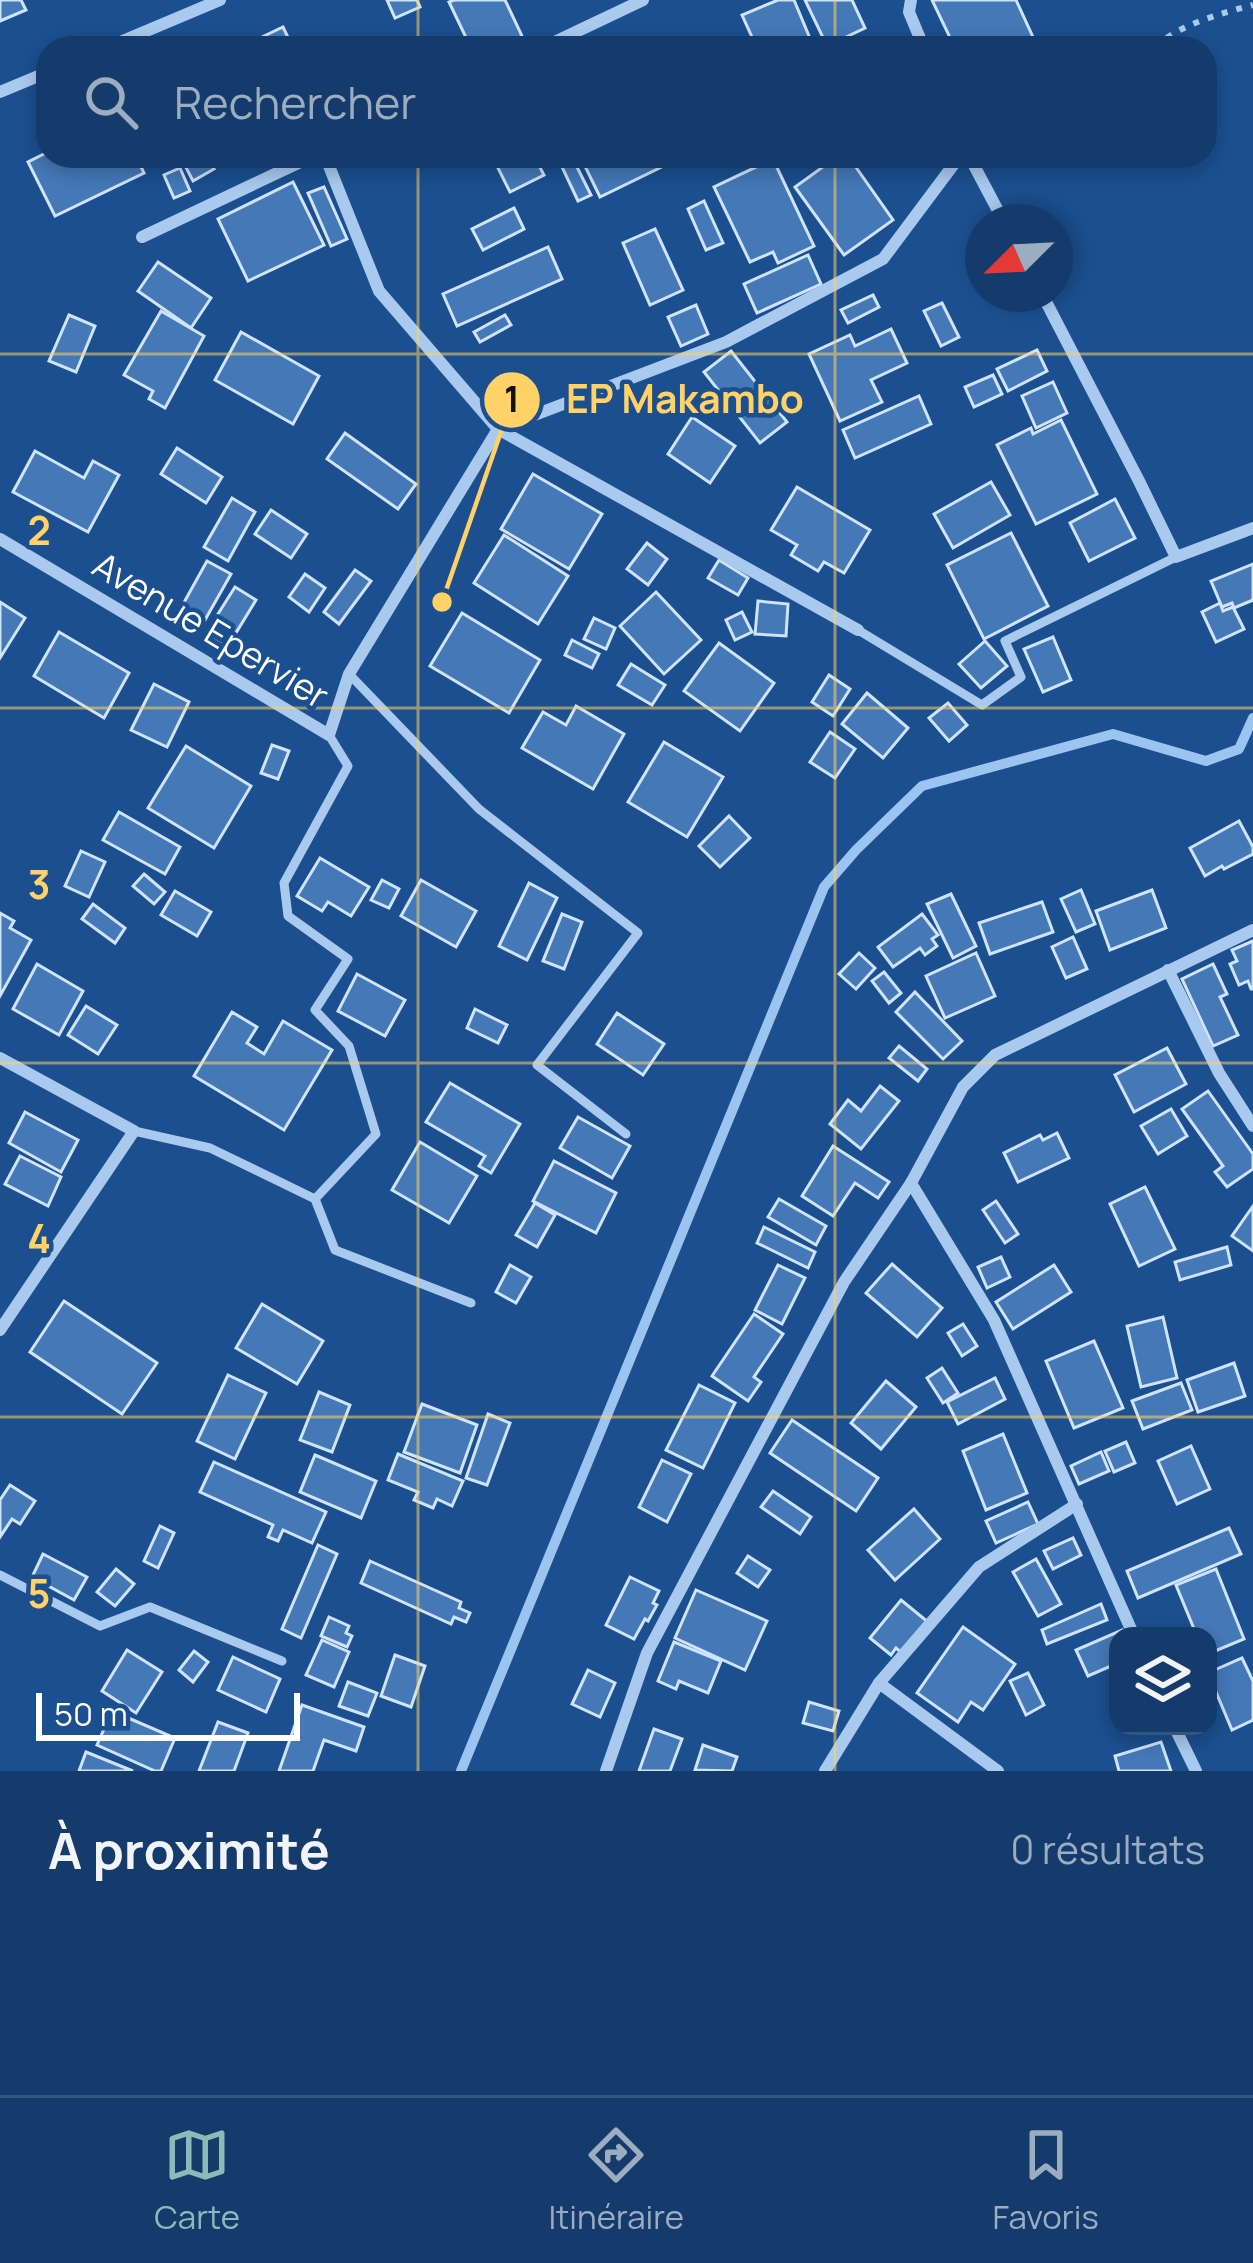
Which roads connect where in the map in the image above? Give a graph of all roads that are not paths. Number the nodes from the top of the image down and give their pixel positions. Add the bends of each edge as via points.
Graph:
1 (220, 0) edge
2 (643, 0) edge
3 (911, 0) edge
4 (134, 36) edge
5 (567, 36) edge
6 (919, 36) edge
7 (36, 77) edge
8 (0, 92) edge
9 (288, 168) edge
10 (331, 168) edge
11 (951, 168) edge
12 (975, 168) edge
13 (994, 204) edge
14 (142, 237) dead end
15 (1051, 312) edge
16 (498, 429) junction
17 (1253, 528) edge
18 (0, 539) edge
19 (1176, 557) junction
20 (858, 630) joint
21 (350, 674) junction
22 (329, 735) junction
23 (1253, 929) edge
24 (1168, 970) junction
25 (0, 1058) edge
26 (1253, 1126) edge
27 (134, 1131) junction
28 (626, 1134) dead end
29 (911, 1183) junction
30 (314, 1199) junction
31 (471, 1303) dead end
32 (0, 1330) edge
33 (1077, 1504) junction
34 (0, 1574) edge
35 (1131, 1627) edge
36 (282, 1661) dead end
37 (879, 1683) junction
38 (1178, 1735) edge
39 (606, 1771) edge
40 (825, 1771) edge
41 (998, 1771) edge
42 (1196, 1771) edge

1 - 4 street
2 - 5 street
3 - 6 street
7 - 8 street
9 - 14 street
10 - 16 street via 380,291
11 - 16 street via 884,259 726,342
12 - 13 street
15 - 19 street
16 - 20 street
16 - 21 street
17 - 19 street
18 - 22 street, Avenue Epervier
19 - 20 lane via 1005,641 1021,677 982,705
21 - 22 street
21 - 28 lane via 479,809 638,933 537,1065
22 - 30 lane via 348,766 284,883 288,916 348,959 316,1010 349,1046 376,1134
23 - 24 street
24 - 26 street
24 - 29 street via 994,1055 963,1087
25 - 27 street
27 - 30 lane via 210,1148
27 - 32 street
29 - 33 street via 994,1320
29 - 39 street via 844,1282 647,1653
30 - 31 lane via 335,1250
33 - 35 street
33 - 37 street via 980,1568
34 - 36 lane via 100,1626 150,1606
37 - 40 street
37 - 41 street
38 - 42 street

